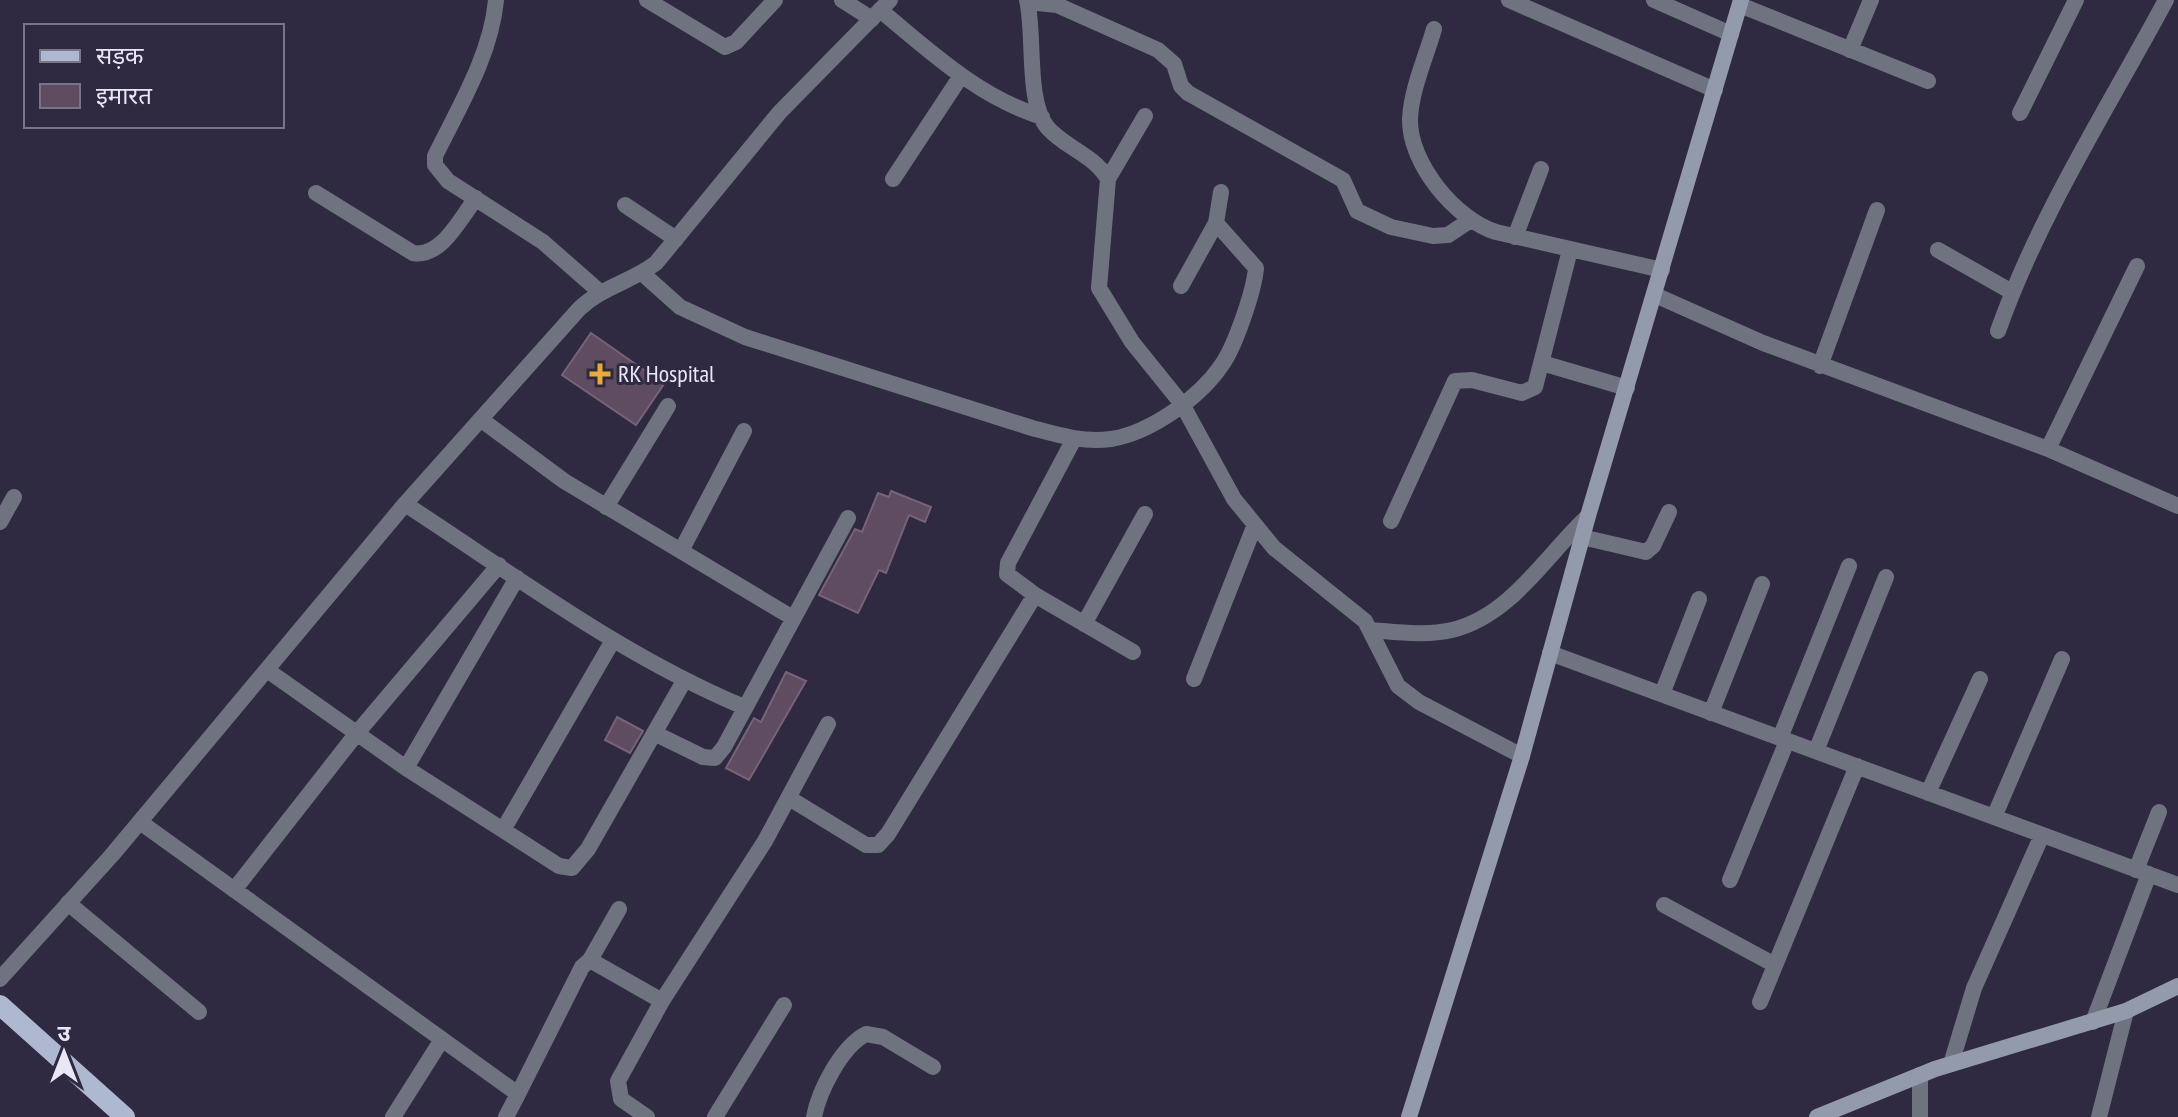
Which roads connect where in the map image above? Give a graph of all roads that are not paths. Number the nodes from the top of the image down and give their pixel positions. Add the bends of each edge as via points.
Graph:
1 (496, 0) edge
2 (647, 0) edge
3 (775, 0) edge
4 (842, 0) edge
5 (1509, 0) edge
6 (1654, 0) edge
7 (1871, 0) edge
8 (2076, 0) edge
9 (2166, 0) edge
10 (1028, 1) edge
11 (1741, 2) edge
12 (881, 10) edge
13 (1434, 29) dead end
14 (1731, 34) junction
15 (1850, 50) junction
16 (961, 76) junction
17 (1928, 81) dead end
18 (1715, 90) junction
19 (2020, 113) dead end
20 (1145, 116) dead end
21 (1042, 117) junction
22 (1541, 169) dead end
23 (893, 179) dead end
24 (1108, 179) junction
25 (1221, 192) dead end
26 (316, 193) dead end
27 (476, 198) junction
28 (625, 205) dead end
29 (1877, 210) dead end
30 (1469, 221) junction
31 (1216, 223) junction
32 (1515, 237) junction
33 (676, 239) junction
34 (1570, 250) junction
35 (1938, 250) dead end
36 (2137, 266) dead end
37 (1662, 270) junction
38 (642, 273) junction
39 (1181, 286) dead end
40 (600, 292) junction
41 (2012, 292) junction
42 (1655, 295) junction
43 (1998, 331) dead end
44 (1542, 363) junction
45 (1820, 366) junction
46 (1627, 388) junction
47 (1182, 404) junction
48 (668, 406) dead end
49 (483, 421) junction
50 (744, 431) dead end
51 (1074, 439) junction
52 (2048, 449) junction
53 (14, 497) dead end
54 (405, 504) junction
55 (2178, 506) edge
56 (606, 507) junction
57 (1669, 512) dead end
58 (1145, 514) dead end
59 (1588, 516) junction
60 (1, 518) edge
61 (848, 518) dead end
62 (1391, 521) dead end
63 (1254, 527) junction
64 (1582, 537) junction
65 (682, 549) junction
66 (499, 565) junction
67 (1849, 566) dead end
68 (1886, 577) dead end
69 (517, 578) junction
70 (1762, 584) dead end
71 (1035, 595) junction
72 (1699, 599) dead end
73 (793, 618) junction
74 (1084, 624) junction
75 (1371, 630) junction
76 (612, 642) junction
77 (1133, 652) dead end
78 (1550, 653) junction
79 (2062, 659) dead end
80 (267, 670) junction
81 (1194, 679) dead end
82 (1980, 679) dead end
83 (684, 681) junction
84 (1662, 694) junction
85 (744, 707) junction
86 (1711, 713) junction
87 (828, 724) dead end
88 (357, 733) junction
89 (654, 733) junction
90 (1784, 739) junction
91 (1816, 751) junction
92 (1522, 756) junction
93 (1857, 766) junction
94 (406, 768) junction
95 (1928, 793) junction
96 (789, 798) junction
97 (2159, 812) dead end
98 (1994, 817) junction
99 (140, 822) junction
100 (503, 830) junction
101 (2042, 835) junction
102 (2143, 872) junction
103 (1730, 880) dead end
104 (2178, 885) edge
105 (234, 890) junction
106 (68, 903) junction
107 (1664, 905) dead end
108 (619, 909) dead end
109 (590, 960) junction
110 (1775, 965) junction
111 (0, 979) edge
112 (2178, 986) edge
113 (662, 1001) junction
114 (1760, 1002) dead end
115 (0, 1005) edge
116 (784, 1005) dead end
117 (2126, 1011) junction
118 (199, 1012) dead end
119 (2093, 1022) junction
120 (441, 1041) junction
121 (1951, 1064) junction
122 (933, 1067) dead end
123 (1920, 1075) junction
124 (518, 1094) junction
125 (119, 1115) edge
126 (393, 1117) edge
127 (506, 1117) edge
128 (647, 1117) edge
129 (715, 1117) edge
130 (814, 1117) edge
131 (1409, 1117) edge
132 (1817, 1117) edge
133 (1920, 1117) edge
134 (2099, 1117) edge

1 - 27 street via 474,77 435,156 438,172
2 - 3 street via 725,47
4 - 12 street
5 - 18 street
6 - 14 street
7 - 15 street
8 - 19 street
9 - 41 street
10 - 21 street
10 - 30 street via 1057,5 1168,56 1188,93 1343,180 1351,204 1368,219 1433,236 1448,235
11 - 14 main road
11 - 15 street
12 - 16 street
12 - 33 street via 779,113
13 - 30 street via 1411,110 1412,135 1439,189
14 - 18 main road
15 - 17 street
16 - 21 street
16 - 23 street
18 - 37 main road
20 - 24 street
21 - 24 street
22 - 32 street
24 - 47 street via 1099,288 1132,342
25 - 31 street
26 - 27 street via 424,255 436,250
27 - 40 street via 543,242
28 - 33 street
29 - 45 street
30 - 32 street
31 - 39 street
31 - 47 street via 1253,261 1255,276 1223,363
32 - 34 street
33 - 38 street
34 - 37 street
34 - 44 street
35 - 41 street
36 - 52 street
37 - 42 main road
38 - 40 street
38 - 51 street via 680,307 745,337
40 - 49 street via 579,309
41 - 43 street
42 - 45 street
42 - 46 main road
44 - 46 street
44 - 62 street via 1530,392 1455,381
45 - 52 street
46 - 59 main road
47 - 51 street via 1131,434
47 - 63 street
48 - 56 street
49 - 54 street
49 - 56 street
50 - 65 street
51 - 71 street via 1008,563 1007,574
52 - 55 street
53 - 60 street
54 - 66 street
54 - 80 street
56 - 65 street
57 - 64 street via 1646,552
58 - 74 street
59 - 64 main road
59 - 75 street via 1522,587 1478,619 1429,633
61 - 73 street
63 - 75 street
63 - 81 street
64 - 78 main road
65 - 73 street
66 - 69 street
66 - 88 street
67 - 90 street
68 - 91 street
69 - 76 street
69 - 94 street
70 - 86 street
71 - 74 street
71 - 96 street via 878,845 866,845
72 - 84 street
73 - 85 street
74 - 77 street
75 - 92 street via 1398,686
76 - 83 street
76 - 100 street
78 - 84 street
78 - 92 main road
79 - 98 street
80 - 88 street
80 - 99 street
82 - 95 street
83 - 85 street
83 - 89 street
84 - 86 street
85 - 89 street via 715,758
86 - 90 street
87 - 96 street
88 - 94 street
88 - 105 street
89 - 100 street via 572,868 559,866
90 - 91 street
90 - 103 street
91 - 93 street
92 - 131 main road
93 - 95 street
93 - 110 street
94 - 100 street
95 - 98 street
96 - 113 street
97 - 102 street
98 - 101 street
99 - 105 street
99 - 106 street
101 - 102 street
101 - 121 street via 1974,988
102 - 104 street
102 - 119 street
105 - 120 street
106 - 111 street
106 - 118 street
107 - 110 street
108 - 109 street
109 - 113 street
109 - 124 street
110 - 114 street
112 - 117 main road
113 - 128 street via 618,1081 621,1099
115 - 125 main road
116 - 129 street
117 - 119 main road
117 - 134 street
119 - 121 main road
120 - 124 street
120 - 126 street
121 - 123 main road
122 - 130 street via 883,1037 866,1034 847,1050
123 - 132 main road
123 - 133 street
124 - 127 street

